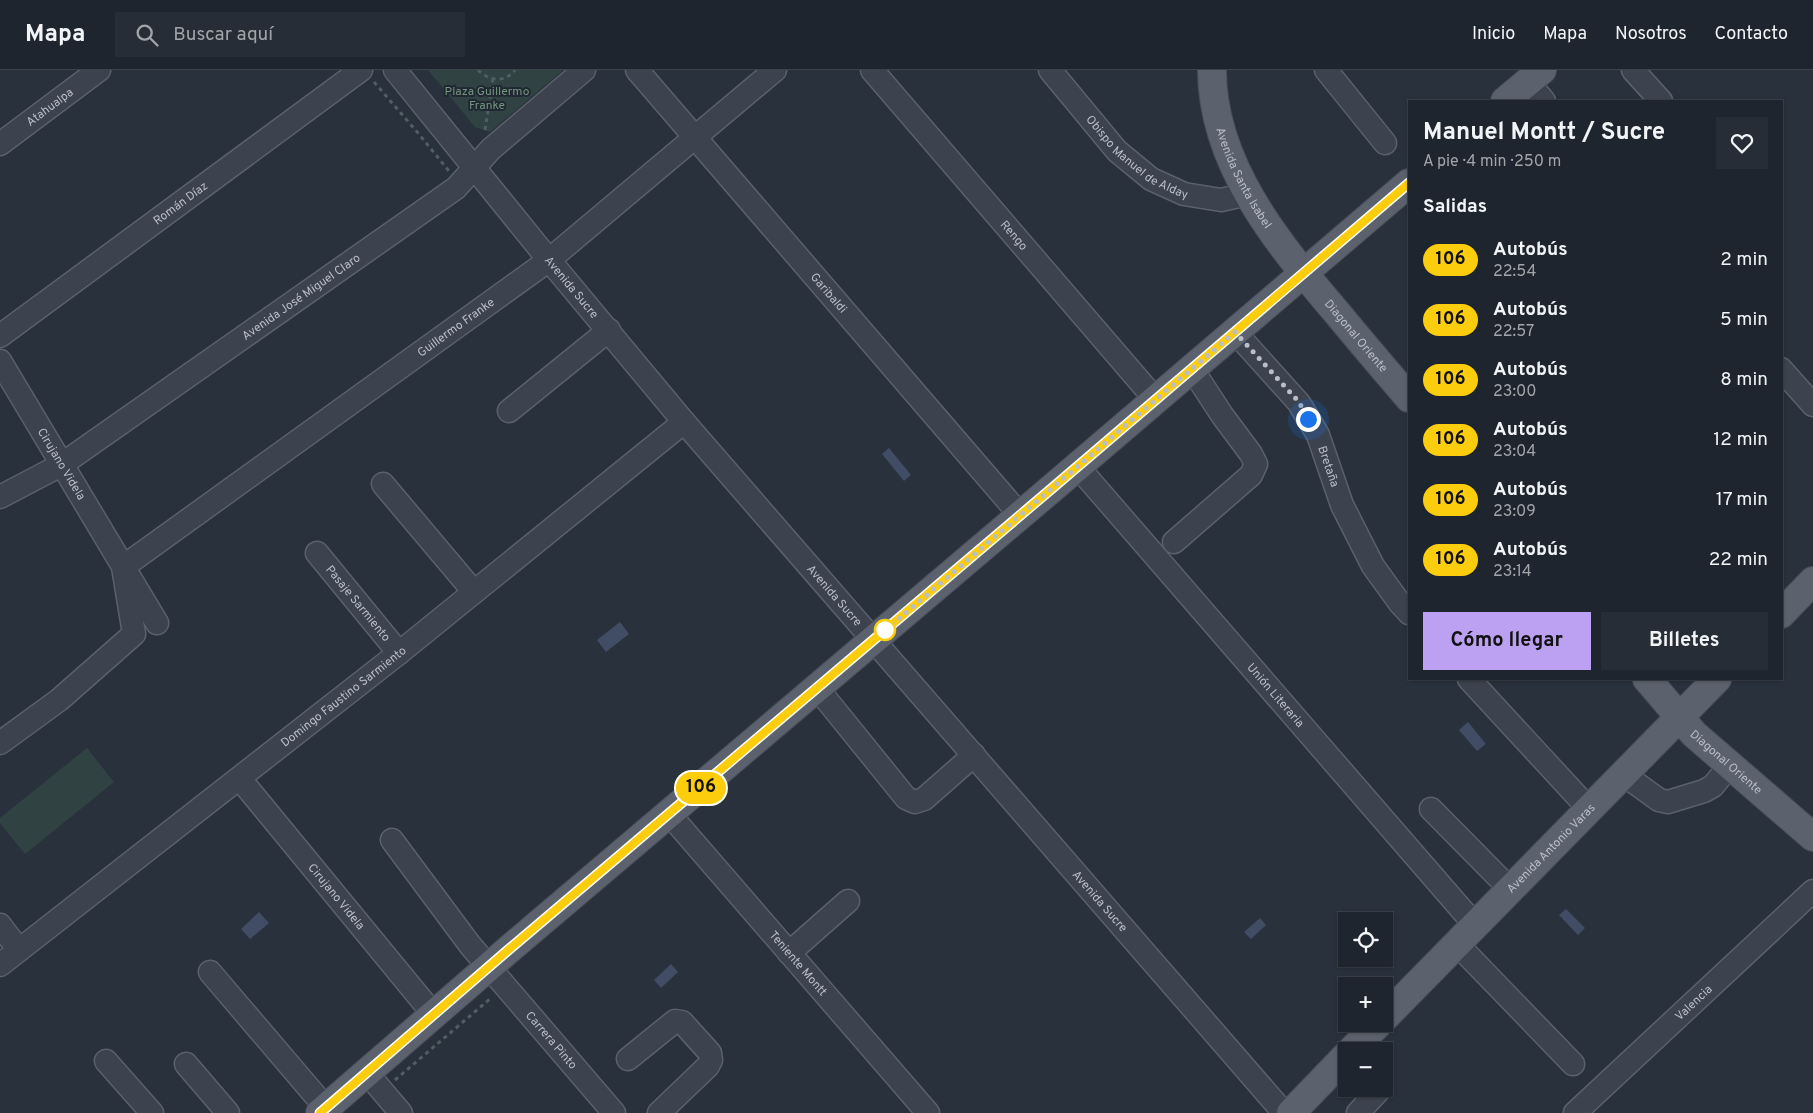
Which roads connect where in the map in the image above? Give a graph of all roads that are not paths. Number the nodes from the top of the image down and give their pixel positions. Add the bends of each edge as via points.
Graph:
1 (99, 70) edge
2 (395, 70) edge
3 (584, 70) edge
4 (637, 70) edge
5 (775, 70) edge
6 (872, 70) edge
7 (1050, 70) edge
8 (1212, 70) edge
9 (1326, 70) edge
10 (1633, 70) edge
11 (367, 75) edge
12 (1538, 84) edge
13 (1507, 100) edge
14 (1659, 100) edge
15 (695, 137) junction
16 (1385, 143) dead end
17 (0, 144) edge
18 (474, 167) junction
19 (1408, 184) edge
20 (1248, 194) junction
21 (549, 260) junction
22 (1303, 274) junction
23 (609, 330) junction
24 (1235, 332) junction
25 (0, 336) edge
26 (0, 362) edge
27 (1192, 369) junction
28 (1783, 371) edge
29 (1408, 397) edge
30 (1155, 399) junction
31 (1813, 405) edge
32 (508, 411) dead end
33 (684, 422) junction
34 (62, 465) junction
35 (1078, 467) junction
36 (383, 484) dead end
37 (0, 497) edge
38 (1021, 516) junction
39 (1174, 542) dead end
40 (318, 554) dead end
41 (123, 567) junction
42 (1811, 586) edge
43 (474, 592) junction
44 (1783, 609) edge
45 (1408, 612) edge
46 (157, 624) dead end
47 (874, 639) junction
48 (399, 653) junction
49 (1470, 680) edge
50 (1648, 680) edge
51 (1716, 680) edge
52 (817, 688) junction
53 (1679, 717) junction
54 (0, 743) edge
55 (974, 755) junction
56 (1730, 766) junction
57 (1623, 774) junction
58 (240, 779) junction
59 (1431, 809) dead end
60 (1588, 809) junction
61 (670, 815) junction
62 (1813, 837) edge
63 (392, 840) dead end
64 (1510, 889) junction
65 (1813, 891) edge
66 (848, 902) dead end
67 (0, 925) edge
68 (1466, 934) junction
69 (19, 950) junction
70 (789, 953) junction
71 (0, 965) edge
72 (210, 972) dead end
73 (497, 977) junction
74 (1393, 1009) edge
75 (434, 1015) junction
76 (1370, 1032) edge
77 (1360, 1042) edge
78 (628, 1060) dead end
79 (106, 1061) dead end
80 (186, 1064) dead end
81 (1338, 1064) edge
82 (1573, 1064) dead end
83 (375, 1082) junction
84 (1373, 1097) edge
85 (323, 1111) edge
86 (152, 1113) edge
87 (228, 1113) edge
88 (401, 1113) edge
89 (614, 1113) edge
90 (659, 1113) edge
91 (928, 1113) edge
92 (1284, 1113) edge
93 (1291, 1113) edge
94 (1358, 1113) edge
95 (1575, 1113) edge

1 - 17 street, Atahualpa
2 - 18 street, Avenida Sucre
3 - 18 street, Avenida José Miguel Claro
4 - 15 street, Garibaldi
5 - 15 street, Guillermo Franke
6 - 30 street, Rengo
7 - 20 street, Obispo Manuel de Alday via 1117,151 1151,179 1184,194 1221,200
8 - 20 main road, Avenida Santa Isabel via 1214,106 1228,150
9 - 16 street
10 - 14 street
11 - 25 street, Román Díaz
12 - 13 main road
15 - 21 street, Guillermo Franke
15 - 38 street, Garibaldi
18 - 21 street, Avenida Sucre
18 - 34 street, Avenida José Miguel Claro via 460,184
19 - 22 main road
20 - 22 main road, Avenida Santa Isabel
21 - 23 street, Avenida Sucre
21 - 41 street, Guillermo Franke
22 - 24 main road
22 - 29 main road, Diagonal Oriente
23 - 32 street
23 - 33 street, Avenida Sucre
24 - 27 main road
24 - 45 street, Bretaña via 1299,402 1318,435 1342,505 1373,566
26 - 34 street, Cirujano Videla
27 - 30 main road
27 - 39 street via 1256,464 1251,475
28 - 31 street
30 - 35 main road
33 - 43 street, Domingo Faustino Sarmiento
33 - 47 street, Avenida Sucre
34 - 37 street, Avenida José Miguel Claro
34 - 41 street, Cirujano Videla
35 - 38 main road
35 - 68 street, Unión Literaria
36 - 43 street
38 - 47 main road
40 - 48 street, Pasaje Sarmiento
41 - 46 street, Cirujano Videla
41 - 54 street, Cirujano Videla via 134,634 59,700
42 - 44 main road
43 - 48 street, Domingo Faustino Sarmiento
47 - 52 main road
47 - 55 street, Avenida Sucre
48 - 58 street, Domingo Faustino Sarmiento
49 - 60 street
50 - 53 main road, Diagonal Oriente
51 - 53 main road, Avenida Antonio Varas
52 - 55 street via 906,798 915,802 924,799
52 - 61 main road
53 - 56 main road, Diagonal Oriente
53 - 57 main road, Avenida Antonio Varas
55 - 92 street, Avenida Sucre
56 - 57 street via 1713,786 1668,802 1659,800
56 - 62 main road, Diagonal Oriente
57 - 60 main road, Avenida Antonio Varas
58 - 69 street, Domingo Faustino Sarmiento
58 - 75 street, Cirujano Videla
59 - 64 street
60 - 64 main road, Avenida Antonio Varas
61 - 70 street, Teniente Montt
61 - 73 main road
63 - 73 street, Carrera Pinto
64 - 68 main road, Avenida Antonio Varas
65 - 95 street, Valencia
66 - 70 street
67 - 69 street
68 - 74 main road, Avenida Antonio Varas
68 - 82 street, Unión Literaria
69 - 71 street, Domingo Faustino Sarmiento
70 - 91 street, Teniente Montt
72 - 85 street
73 - 75 main road
73 - 89 street, Carrera Pinto
75 - 83 main road
76 - 77 main road
78 - 90 street via 675,1021 682,1022 710,1053 708,1066
79 - 86 street
80 - 87 street
81 - 93 main road
83 - 85 main road
83 - 88 street
84 - 94 street

